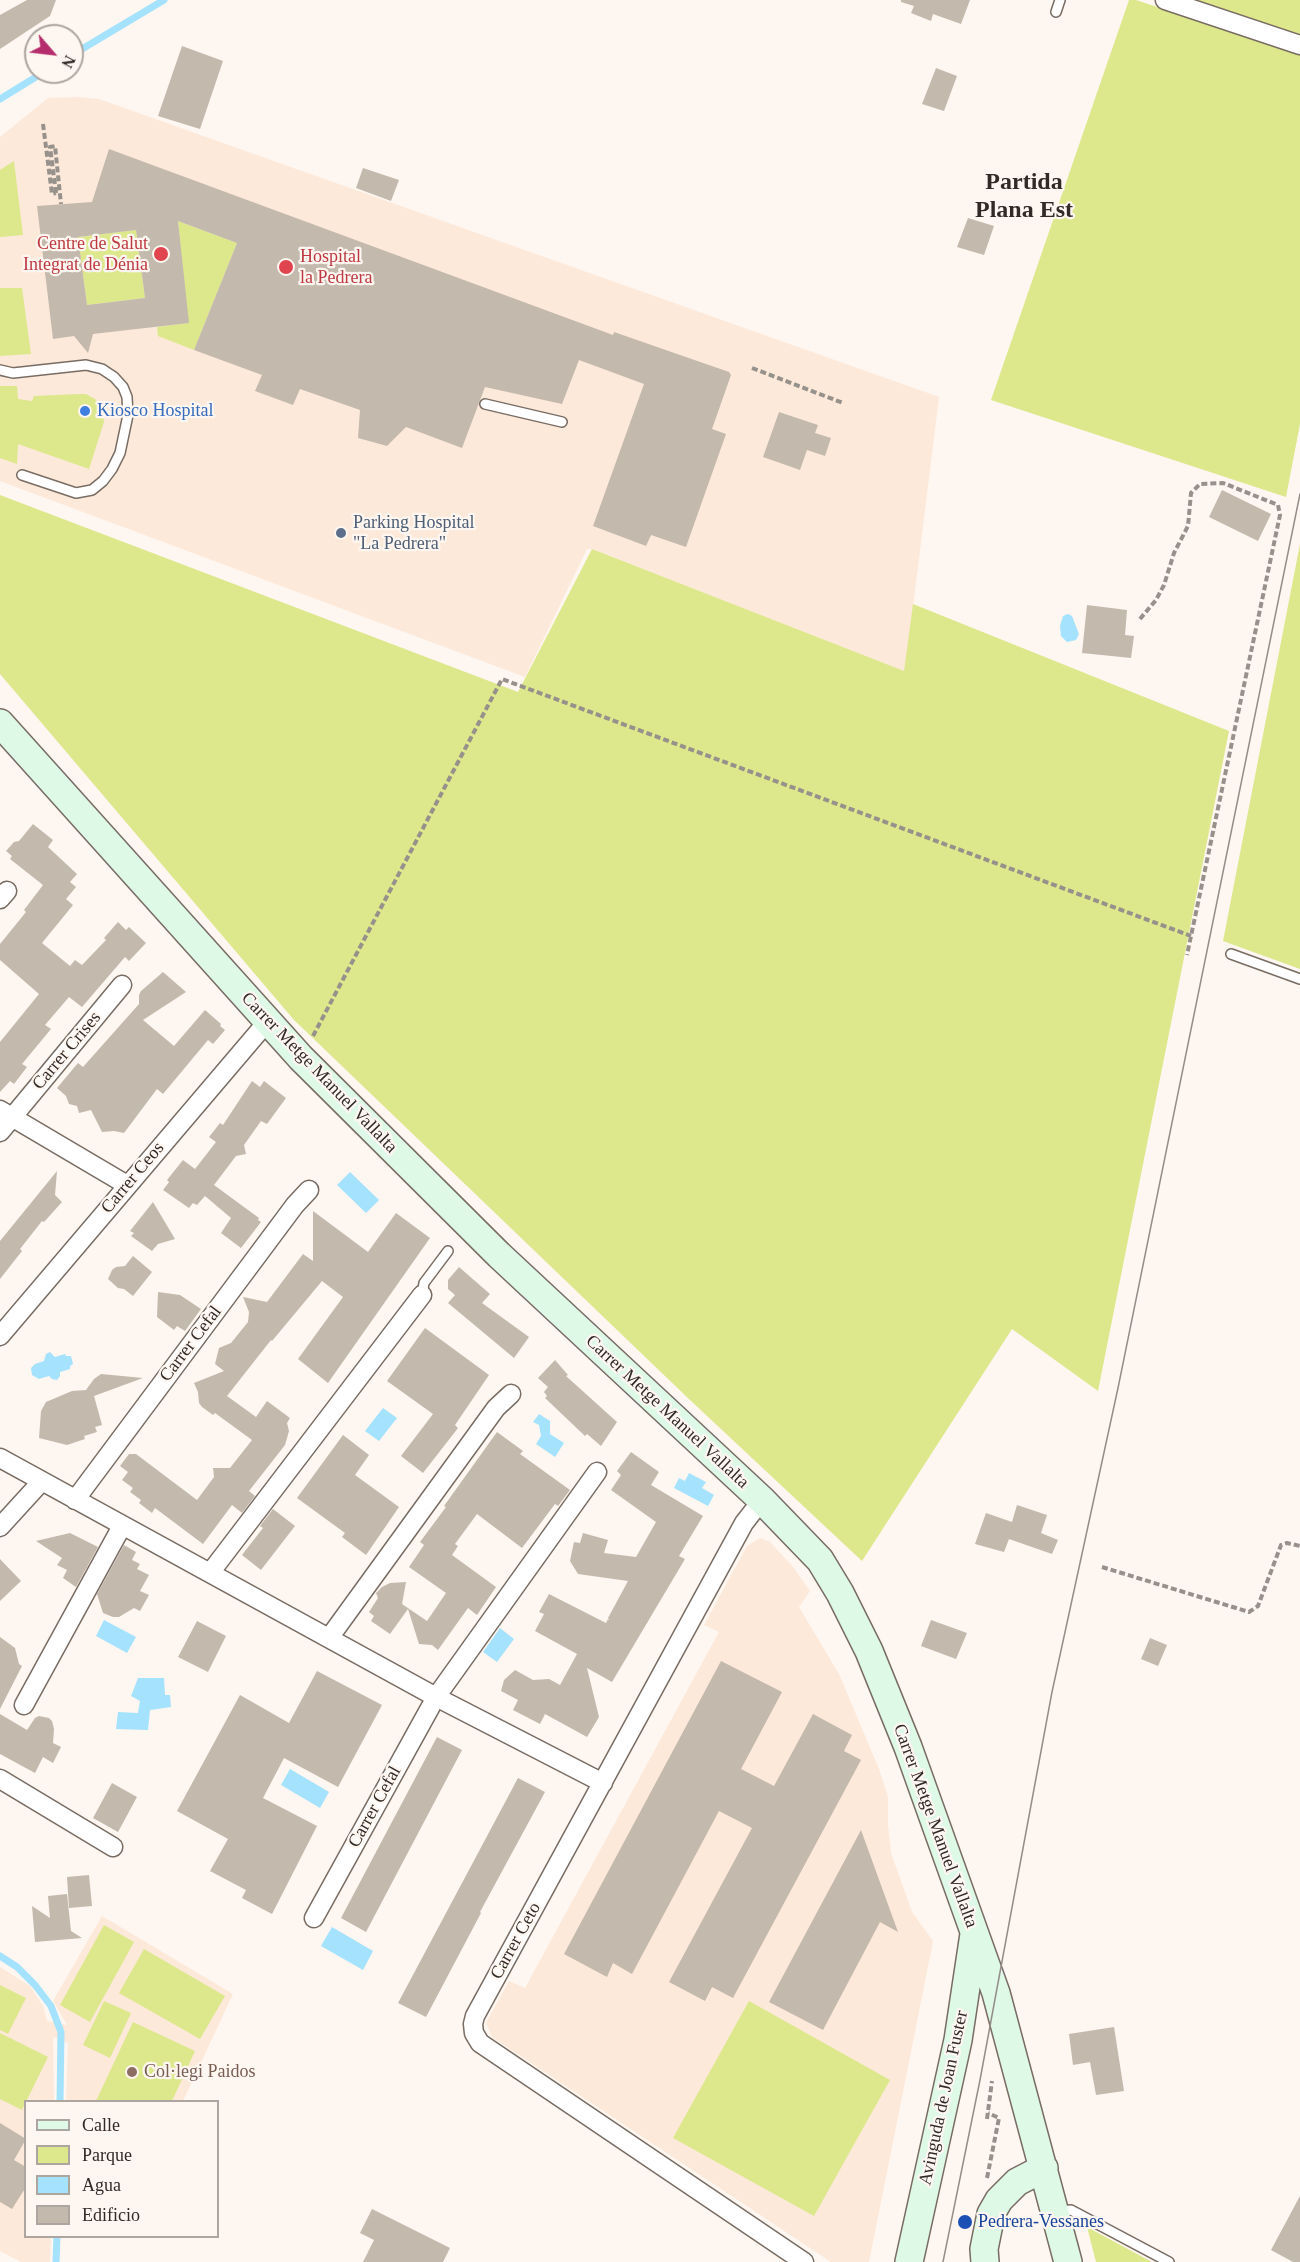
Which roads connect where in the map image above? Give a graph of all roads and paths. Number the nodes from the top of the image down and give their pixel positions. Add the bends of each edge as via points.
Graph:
1 (1060, 0) edge
2 (1165, 0) edge
3 (1056, 12) dead end
4 (1300, 45) edge
5 (43, 124) dead end
6 (61, 204) dead end
7 (752, 368) dead end
8 (0, 370) edge
9 (843, 403) dead end
10 (485, 404) dead end
11 (562, 422) dead end
12 (22, 475) dead end
13 (1140, 619) dead end
14 (0, 723) edge
15 (1191, 936) junction
16 (1231, 954) dead end
17 (1188, 955) dead end
18 (1300, 979) edge
19 (122, 986) dead end
20 (267, 1022) junction
21 (301, 1058) junction
22 (6, 1114) edge
23 (0, 1132) edge
24 (127, 1185) junction
25 (309, 1190) dead end
26 (448, 1251) dead end
27 (422, 1295) joint
28 (0, 1336) edge
29 (511, 1394) dead end
30 (0, 1458) edge
31 (597, 1472) dead end
32 (42, 1481) junction
33 (75, 1500) junction
34 (762, 1500) junction
35 (122, 1526) junction
36 (0, 1527) edge
37 (1300, 1546) edge
38 (1102, 1566) dead end
39 (210, 1573) junction
40 (329, 1638) junction
41 (436, 1697) junction
42 (24, 1705) dead end
43 (0, 1779) edge
44 (603, 1783) junction
45 (113, 1847) dead end
46 (314, 1918) dead end
47 (974, 1933) junction
48 (992, 2081) dead end
49 (988, 2113) junction
50 (987, 2119) dead end
51 (1044, 2168) junction
52 (985, 2187) dead end
53 (1055, 2211) junction
54 (804, 2262) edge
55 (909, 2262) edge
56 (985, 2262) edge
57 (1068, 2262) edge
58 (1168, 2262) edge

1 - 3 lane
2 - 4 street
5 - 6 path via 52,194 56,193 50,147 55,146
7 - 9 path
8 - 12 lane via 13,373 94,367 114,377 128,397 120,453 103,481 92,490 76,493
10 - 11 lane
13 - 15 path via 1164,585 1188,526 1191,493 1200,484 1223,483 1278,504 1280,515
14 - 20 street, Carrer Metge Manuel Vallalta
15 - 17 path
15 - 21 path via 502,679
16 - 18 lane
19 - 22 street, Carrer Crises
20 - 21 street, Carrer Metge Manuel Vallalta
20 - 24 street, Carrer Ceos
21 - 34 street, Carrer Metge Manuel Vallalta via 499,1255
22 - 23 street, Carrer Crises
22 - 24 street
24 - 28 street, Carrer Ceos
25 - 33 street, Carrer Cefal
26 - 27 lane via 424,1283
27 - 39 street
29 - 40 street via 496,1408
30 - 32 street
31 - 41 street, Carrer Cefal
32 - 33 street
32 - 36 street
33 - 35 street
34 - 44 street, Carrer Ceto via 744,1523
34 - 47 street, Carrer Metge Manuel Vallalta via 820,1560 853,1617 908,1747
35 - 39 street
35 - 42 street
37 - 38 path via 1281,1545 1258,1606 1249,1612
39 - 40 street
40 - 41 street
41 - 44 street
41 - 46 street, Carrer Cefal
43 - 45 street
44 - 54 street, Carrer Ceto via 475,2016 474,2033 480,2043
47 - 51 street, Carrer Metge Manuel Vallalta via 996,1993
47 - 55 street, Avinguda de Joan Fuster via 958,2040
48 - 49 path
49 - 50 path
49 - 52 path via 999,2118
51 - 53 street, Carrer Metge Manuel Vallalta
51 - 56 street via 1017,2182 999,2200 990,2221
53 - 57 street, Carrer Metge Manuel Vallalta
53 - 58 lane via 1071,2210

